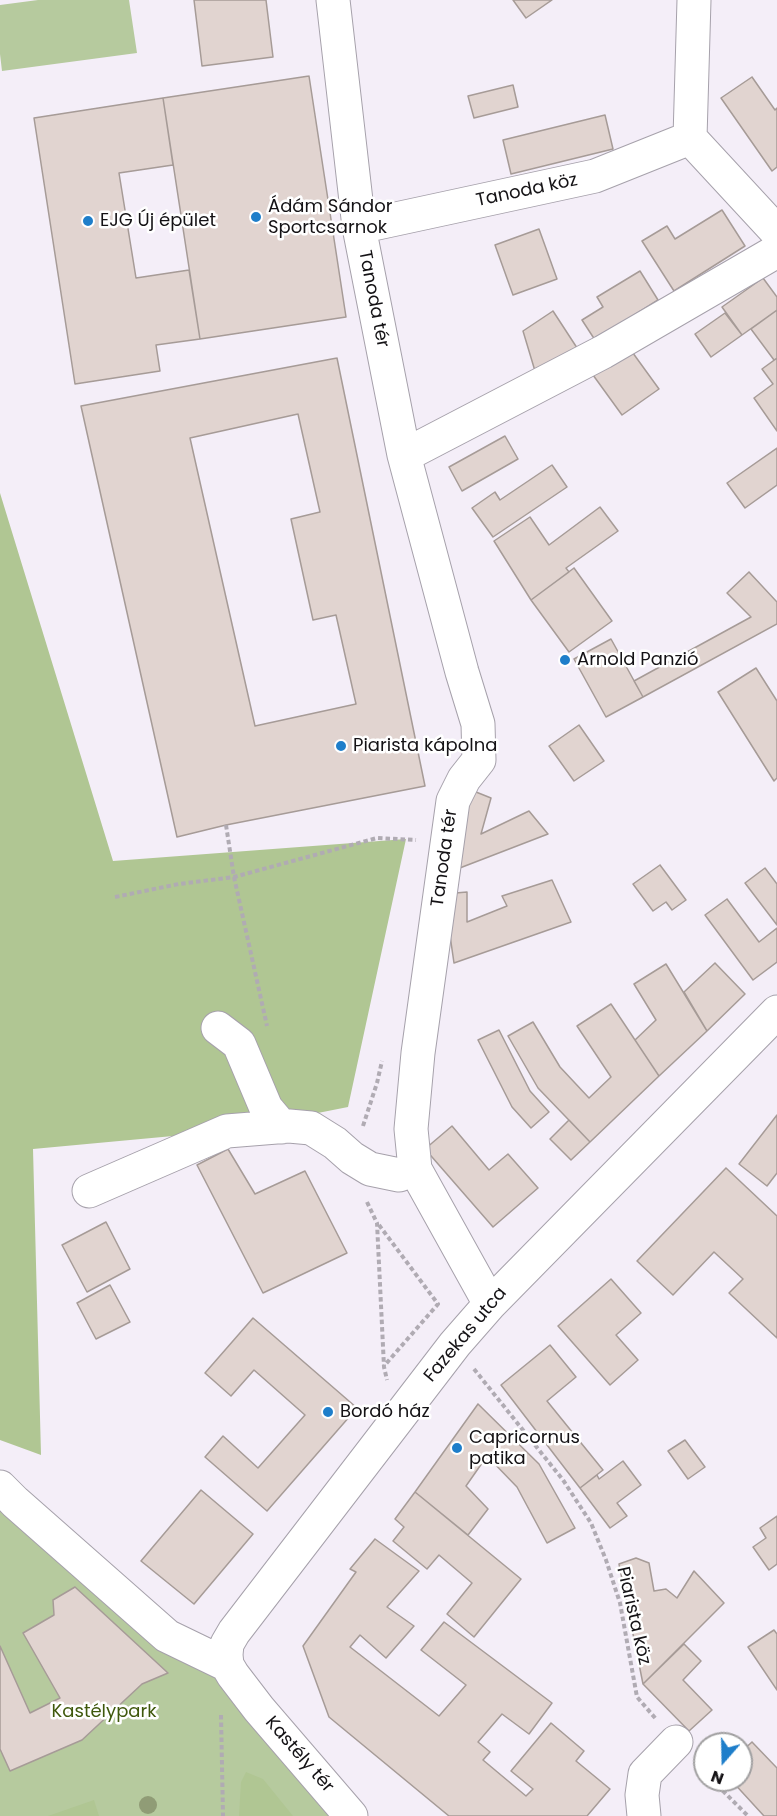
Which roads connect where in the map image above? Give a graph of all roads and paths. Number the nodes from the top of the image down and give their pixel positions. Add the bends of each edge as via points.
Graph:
1 (333, 0) edge
2 (694, 0) edge
3 (690, 138) junction
4 (359, 227) junction
5 (777, 232) edge
6 (777, 251) edge
7 (404, 454) junction
8 (226, 825) dead end
9 (423, 841) dead end
10 (234, 877) junction
11 (115, 897) dead end
12 (777, 1012) edge
13 (218, 1028) dead end
14 (269, 1035) dead end
15 (382, 1060) dead end
16 (282, 1127) junction
17 (360, 1133) dead end
18 (415, 1169) junction
19 (89, 1191) dead end
20 (363, 1195) dead end
21 (377, 1223) junction
22 (490, 1304) junction
23 (455, 1344) junction
24 (384, 1367) junction
25 (397, 1419) junction
26 (0, 1487) edge
27 (227, 1665) junction
28 (676, 1742) junction
29 (221, 1754) dead end
30 (693, 1760) edge
31 (724, 1792) edge
32 (223, 1816) edge
33 (351, 1816) edge
34 (621, 1816) edge
35 (643, 1816) edge
36 (748, 1816) edge

1 - 4 street, Tanoda tér
2 - 3 street
3 - 4 street, Tanoda köz via 595,176
3 - 5 street
4 - 7 street, Tanoda tér
6 - 7 street via 603,352
7 - 18 street, Tanoda tér via 478,724 479,760 453,801 418,1053 411,1129
8 - 10 path
9 - 10 path via 377,838
10 - 11 path
10 - 14 path
12 - 22 street, Fazekas utca
13 - 16 street via 239,1044 266,1108
15 - 17 path
16 - 18 street via 311,1128 370,1169 399,1175
16 - 19 street via 227,1131
18 - 22 street, Tanoda tér
20 - 21 path
21 - 24 path
21 - 24 path via 438,1304
22 - 23 street, Fazekas utca
23 - 25 street, Fazekas utca
23 - 28 path, Piarista köz via 563,1480 591,1523 620,1603 637,1697
24 - 25 path
25 - 27 street, Fazekas utca via 234,1632 227,1644
26 - 27 street via 167,1636
27 - 33 street, Kastély tér
28 - 30 path, Piarista köz
28 - 35 street via 645,1774
29 - 32 path
31 - 36 path
34 - 35 street via 629,1812

